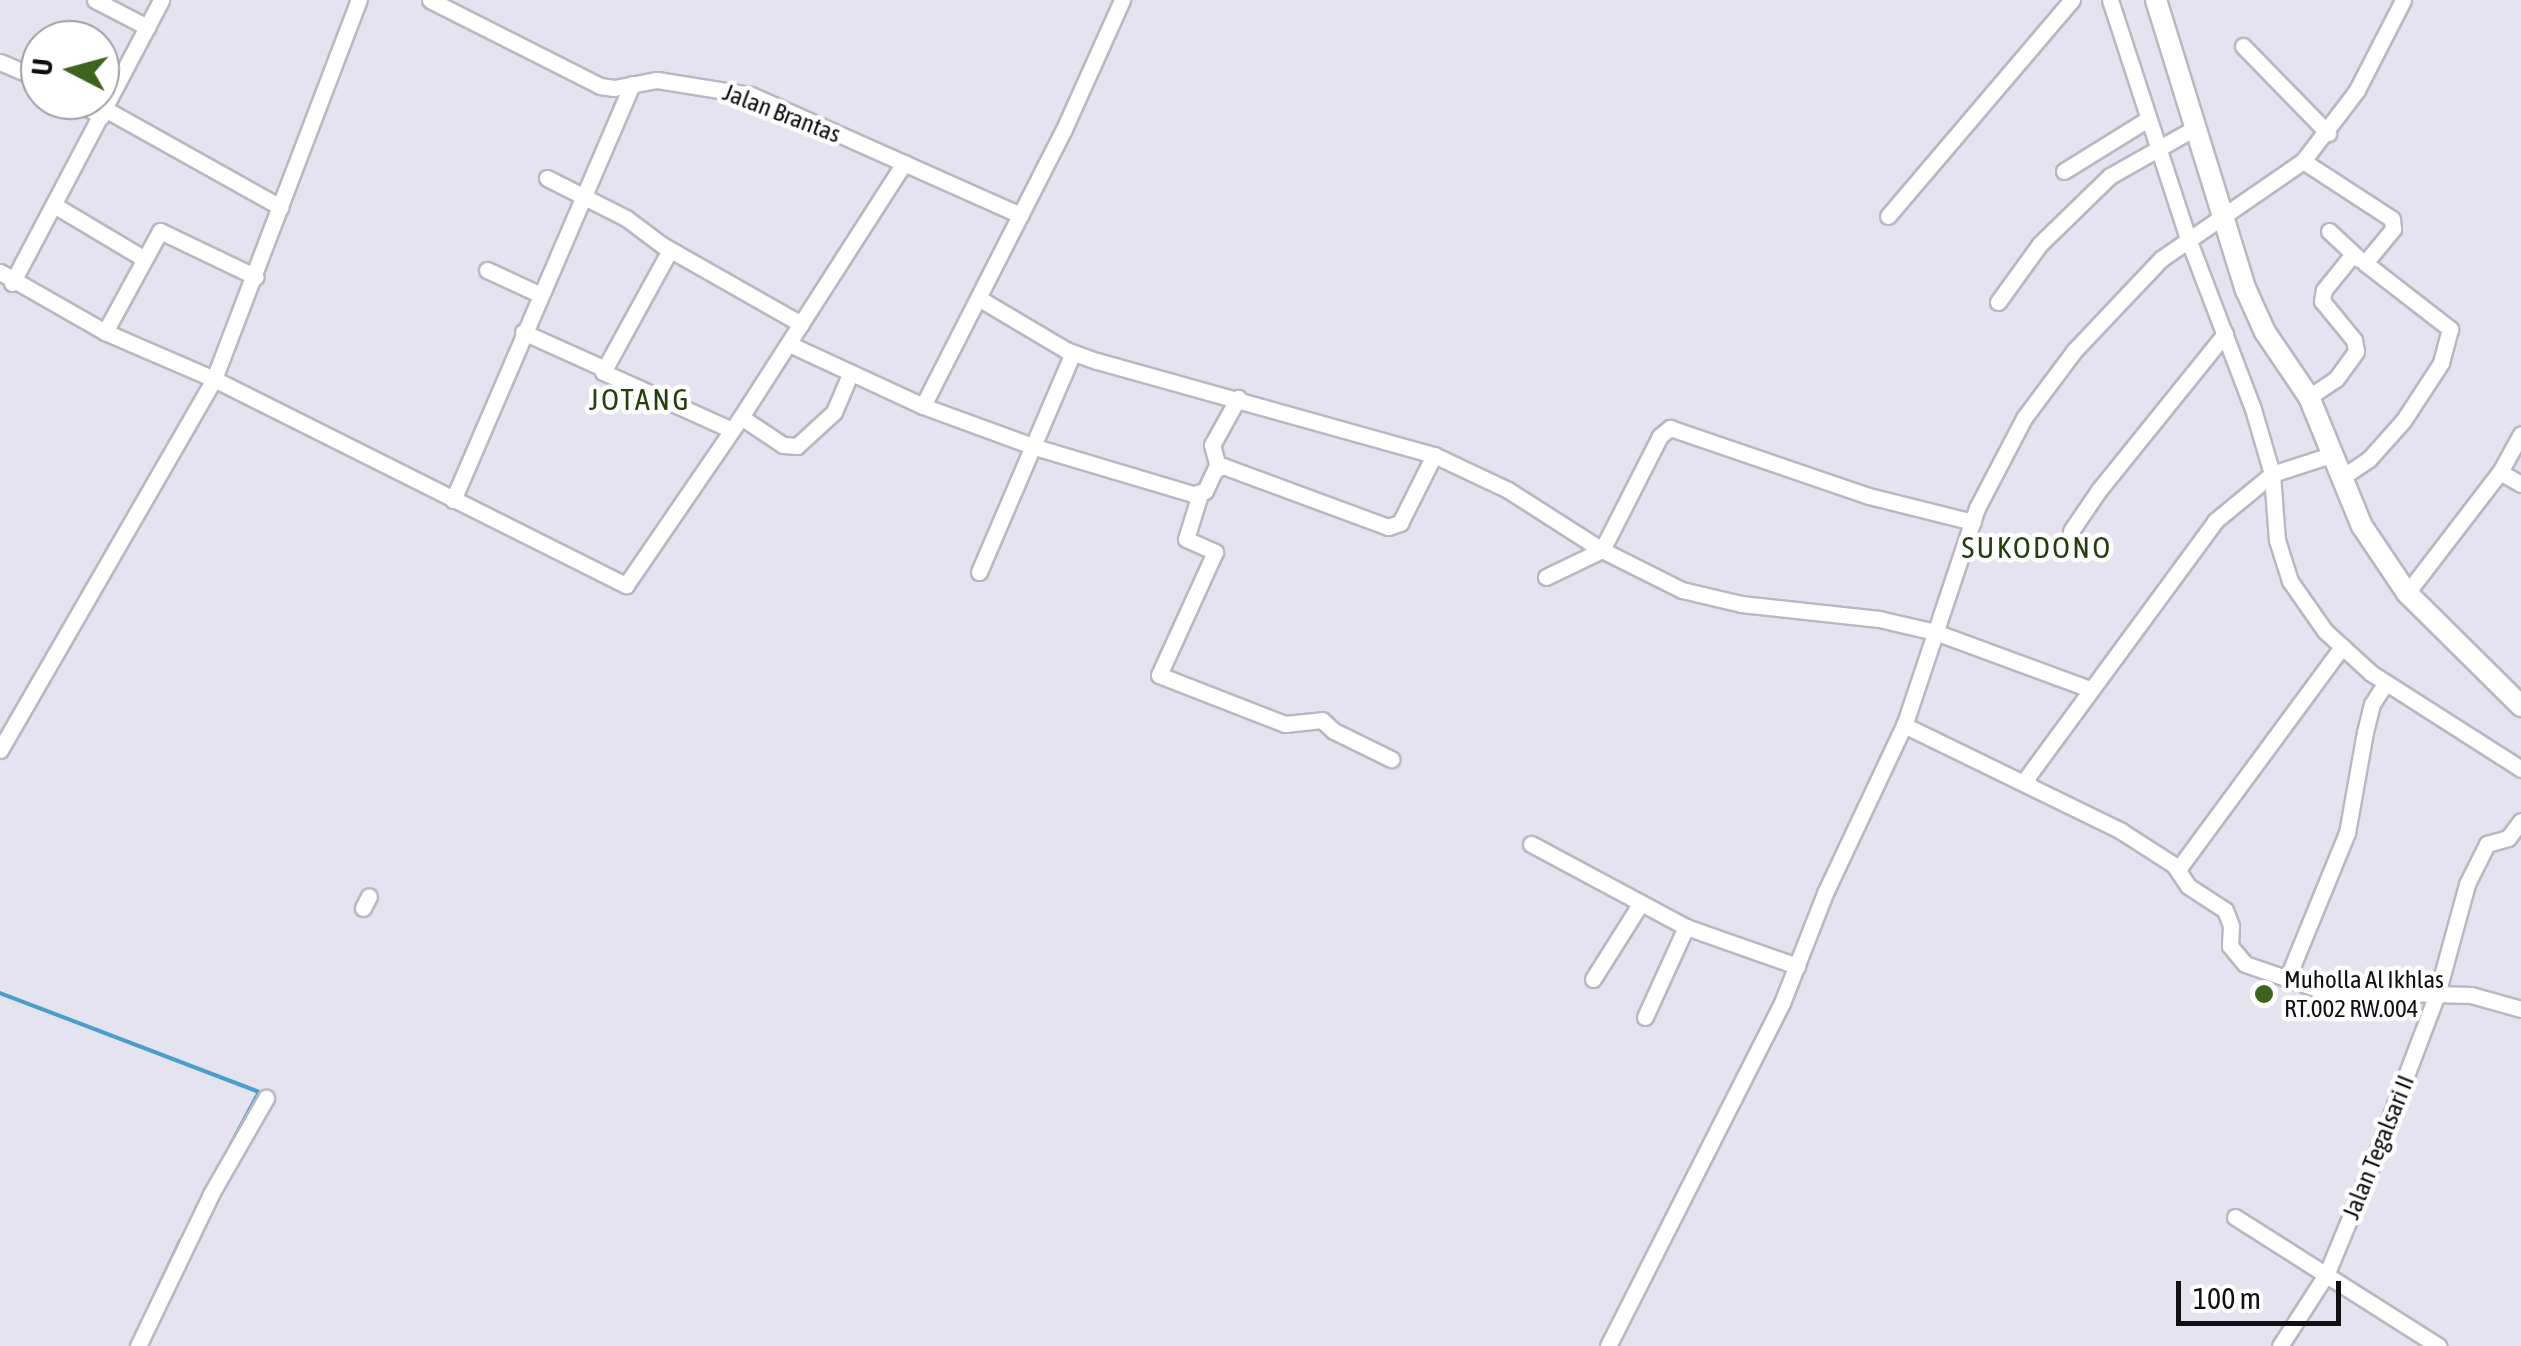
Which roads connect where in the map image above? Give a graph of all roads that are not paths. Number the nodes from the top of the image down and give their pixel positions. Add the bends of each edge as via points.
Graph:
1 (95, 0) edge
2 (161, 0) edge
3 (359, 0) edge
4 (430, 0) edge
5 (1122, 0) edge
6 (2072, 0) edge
7 (2110, 0) edge
8 (2404, 0) edge
9 (2162, 3) edge
10 (147, 27) junction
11 (2243, 46) dead end
12 (120, 79) edge
13 (632, 84) junction
14 (2148, 119) junction
15 (99, 120) edge
16 (118, 120) edge
17 (2193, 129) junction
18 (2328, 133) junction
19 (2158, 147) junction
20 (2303, 161) junction
21 (904, 163) junction
22 (2064, 171) dead end
23 (547, 178) dead end
24 (582, 195) junction
25 (54, 205) junction
26 (280, 207) junction
27 (1020, 216) junction
28 (1888, 216) dead end
29 (2218, 219) junction
30 (2329, 232) dead end
31 (2190, 235) junction
32 (670, 250) junction
33 (143, 258) junction
34 (2359, 258) junction
35 (487, 270) dead end
36 (6, 277) edge
37 (256, 277) junction
38 (539, 294) junction
39 (980, 299) junction
40 (1998, 302) dead end
41 (802, 324) junction
42 (104, 332) junction
43 (523, 332) junction
44 (2225, 334) junction
45 (789, 344) junction
46 (1073, 353) junction
47 (603, 368) junction
48 (851, 372) junction
49 (214, 378) junction
50 (2309, 397) junction
51 (1238, 398) junction
52 (923, 406) junction
53 (736, 424) junction
54 (2521, 434) edge
55 (1032, 445) junction
56 (1434, 455) junction
57 (2331, 455) junction
58 (1218, 466) junction
59 (2282, 472) junction
60 (2500, 472) junction
61 (2341, 478) junction
62 (2521, 484) edge
63 (1200, 494) junction
64 (452, 500) junction
65 (1973, 522) junction
66 (2071, 530) dead end
67 (1602, 550) junction
68 (978, 572) dead end
69 (1546, 577) dead end
70 (2407, 594) junction
71 (1935, 632) junction
72 (2342, 647) junction
73 (2385, 684) junction
74 (2090, 689) junction
75 (2521, 706) edge
76 (1904, 725) junction
77 (0, 750) edge
78 (1391, 759) dead end
79 (2521, 769) edge
80 (2028, 785) junction
81 (2521, 822) edge
82 (1530, 844) dead end
83 (2179, 868) junction
84 (1638, 906) junction
85 (1686, 927) junction
86 (1797, 966) junction
87 (1593, 979) dead end
88 (2287, 979) junction
89 (2436, 994) junction
90 (2521, 1009) edge
91 (1645, 1017) dead end
92 (266, 1098) dead end
93 (2235, 1217) dead end
94 (2327, 1273) junction
95 (138, 1346) edge
96 (1608, 1346) edge
97 (2280, 1346) edge
98 (2438, 1346) edge

1 - 10 street
2 - 10 street
3 - 26 street
4 - 13 street, Jalan Brantas via 600,86
5 - 27 street
6 - 28 street
7 - 14 street
8 - 18 street
9 - 17 main road
10 - 12 street
11 - 18 street
13 - 21 street, Jalan Brantas via 657,80 751,96
13 - 24 street
14 - 19 street
14 - 22 street
15 - 25 street
16 - 26 street
17 - 19 street
17 - 29 main road
18 - 20 street
19 - 31 street
19 - 40 street via 2097,187 2040,244
20 - 29 street
20 - 34 street via 2392,220 2392,229
21 - 27 street, Jalan Brantas
21 - 41 street
23 - 24 street
24 - 32 street
24 - 38 street
25 - 33 street
25 - 36 street
26 - 37 street
27 - 39 street
29 - 31 street
29 - 50 main road via 2265,332
30 - 34 street
31 - 44 street
31 - 65 street via 2139,280 2047,384
32 - 41 street
32 - 47 street
33 - 37 street via 164,230
33 - 42 street
34 - 50 street via 2324,290 2322,301 2356,351 2336,379
34 - 61 street via 2442,321 2450,336 2403,421
35 - 38 street
36 - 42 street
37 - 49 street
38 - 43 street
39 - 46 street
39 - 52 street
41 - 45 street
42 - 49 street
43 - 47 street
43 - 64 street
44 - 59 street
44 - 66 street
45 - 48 street
45 - 53 street
46 - 51 street
46 - 55 street
47 - 53 street via 614,379
48 - 52 street
48 - 53 street via 834,412 797,446
49 - 64 street
49 - 77 street
50 - 57 main road
51 - 56 street
51 - 58 street via 1212,445
52 - 55 street
53 - 64 street via 626,585
54 - 60 street
55 - 63 street
55 - 68 street
56 - 58 street via 1395,527
56 - 67 street via 1550,513
57 - 59 street
57 - 61 main road
58 - 63 street
59 - 72 street via 2277,540 2290,581
59 - 74 street via 2215,521
60 - 62 street
60 - 70 street
61 - 70 main road via 2378,556
63 - 78 street via 1186,539 1215,552 1159,675 1285,724 1322,720
65 - 67 street via 1870,496 1670,428
65 - 71 street
67 - 69 street
67 - 71 street via 1656,580 1704,596
70 - 75 main road
71 - 74 street
71 - 76 street
72 - 73 street
72 - 83 street
73 - 79 street
73 - 88 street via 2365,732 2348,833
74 - 80 street
76 - 80 street
76 - 86 street
80 - 83 street
81 - 89 street, Jalan Tegalsari II via 2508,838 2488,844 2466,884
82 - 84 street
83 - 88 street via 2188,886 2225,910 2230,946 2245,964
84 - 85 street
84 - 87 street
85 - 86 street
85 - 91 street
86 - 96 street
88 - 89 street via 2348,994
89 - 90 street via 2483,996
89 - 94 street, Jalan Tegalsari II
92 - 95 street
93 - 94 street
94 - 97 street, Jalan Tegalsari II
94 - 98 street

